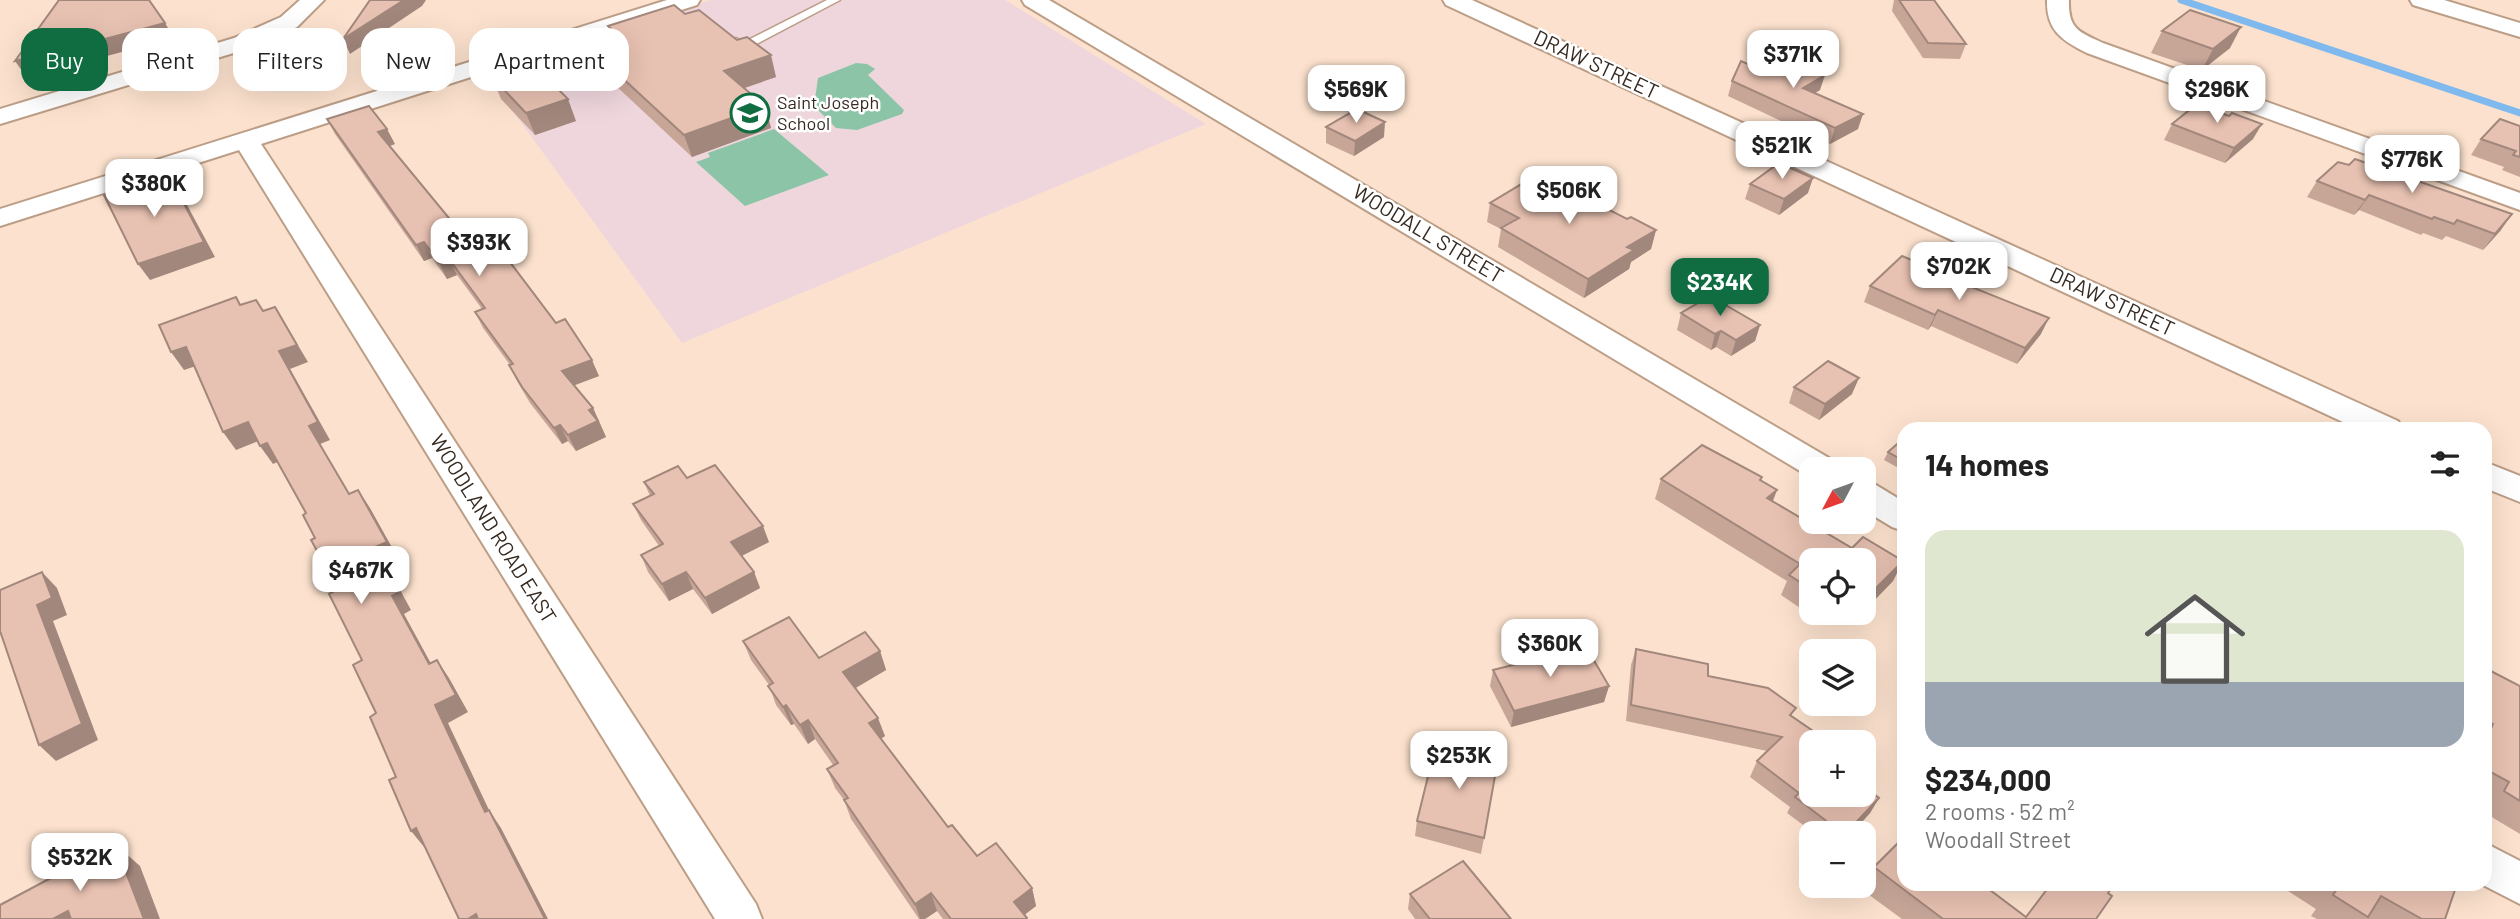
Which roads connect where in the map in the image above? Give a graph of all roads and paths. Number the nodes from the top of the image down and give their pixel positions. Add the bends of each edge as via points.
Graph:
1 (313, 0) edge
2 (835, 0) edge
3 (1033, 0) edge
4 (1454, 0) edge
5 (2058, 0) edge
6 (2421, 0) edge
7 (691, 3) edge
8 (649, 5) edge
9 (2520, 30) edge
10 (724, 32) edge
11 (0, 117) edge
12 (245, 139) junction
13 (2520, 202) edge
14 (0, 218) edge
15 (2372, 422) edge
16 (1802, 457) edge
17 (2492, 477) edge
18 (2520, 490) edge
19 (1876, 501) edge
20 (1897, 514) edge
21 (2492, 867) edge
22 (2520, 884) edge
23 (740, 919) edge

1 - 11 street via 278,28 242,43
2 - 10 lane via 743,47
3 - 16 street, WOODALL STREET
4 - 15 street, DRAW STREET
5 - 13 street via 2060,26 2095,48
6 - 9 street
7 - 8 street
8 - 12 street
12 - 14 street
12 - 23 street, WOODLAND ROAD EAST
17 - 18 street
19 - 20 street
21 - 22 street

